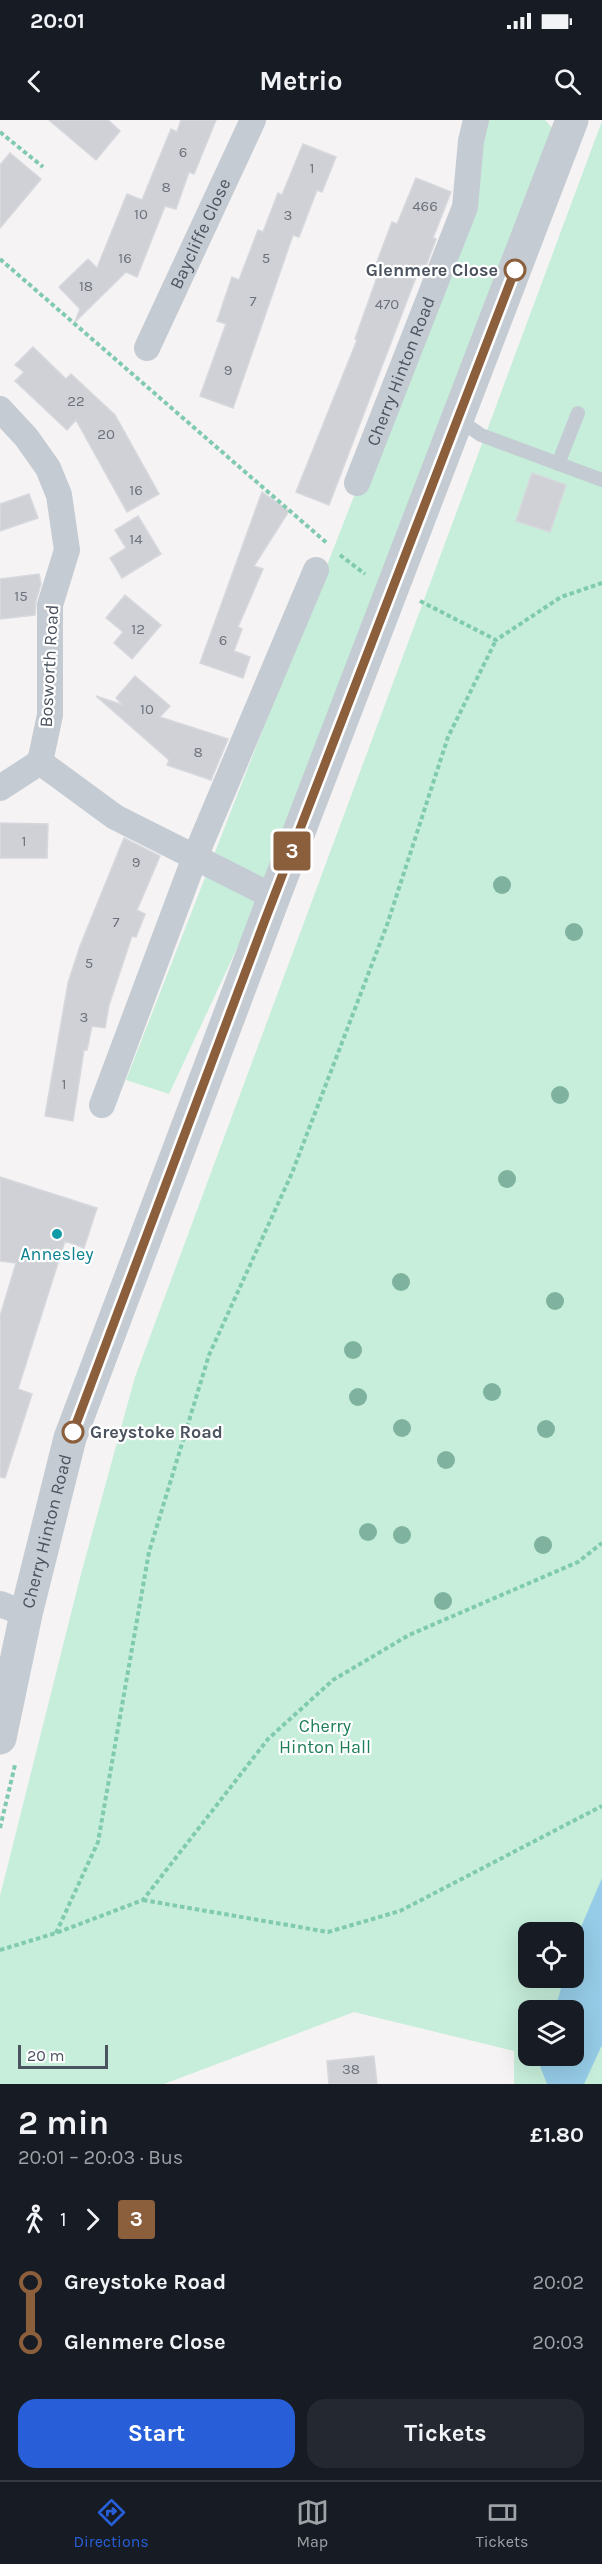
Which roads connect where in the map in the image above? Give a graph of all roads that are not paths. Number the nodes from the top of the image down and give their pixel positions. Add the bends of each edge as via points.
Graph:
1 (253, 120) edge
2 (476, 120) edge
3 (572, 120) edge
4 (147, 348) dead end
5 (0, 409) edge
6 (578, 413) dead end
7 (458, 419) junction
8 (558, 464) junction
9 (602, 480) edge
10 (357, 483) dead end
11 (316, 570) dead end
12 (40, 762) junction
13 (0, 788) edge
14 (195, 856) junction
15 (274, 897) junction
16 (102, 1105) dead end
17 (13, 1609) edge
18 (0, 1738) edge

1 - 4 street, Baycliffe Close
2 - 10 street, Cherry Hinton Road via 465,207
3 - 7 street, Cherry Hinton Road
5 - 12 street, Bosworth Road via 48,468 59,495 67,550 50,605 50,715
6 - 8 lane
7 - 8 lane via 481,435
7 - 15 street, Cherry Hinton Road
8 - 9 lane
11 - 14 street
12 - 13 street
12 - 14 street via 115,817
14 - 15 street
14 - 16 street
15 - 17 street, Cherry Hinton Road via 70,1438
17 - 18 street, Cherry Hinton Road

